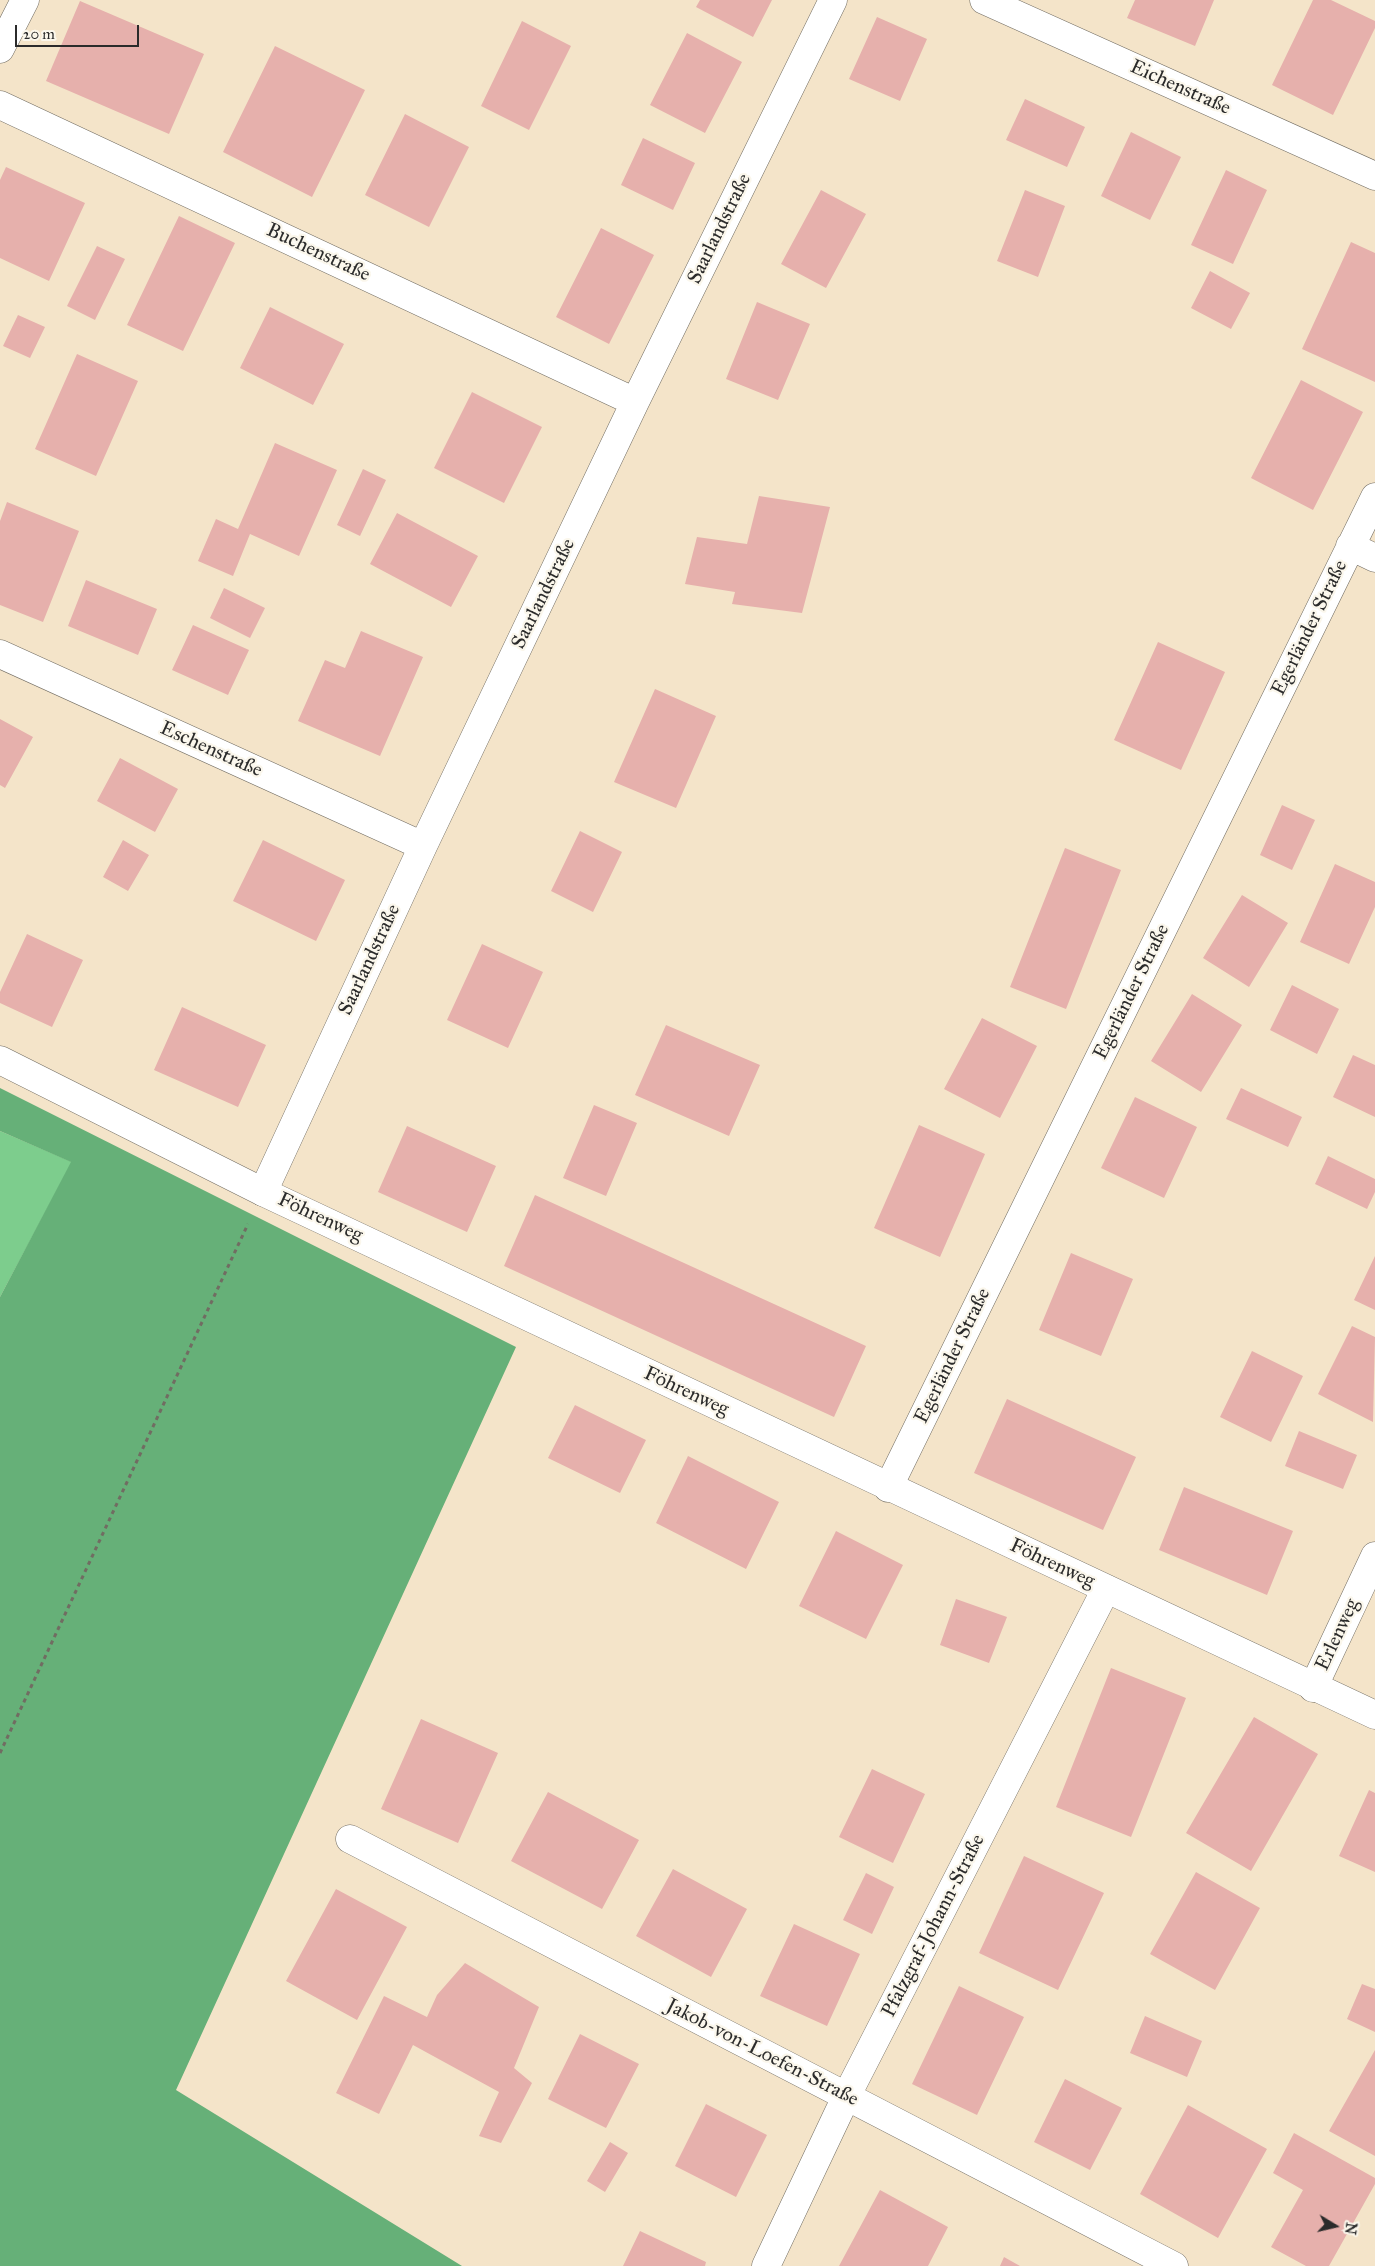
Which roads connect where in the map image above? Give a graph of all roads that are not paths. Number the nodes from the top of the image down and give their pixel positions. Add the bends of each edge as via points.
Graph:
1 (25, 0) edge
2 (833, 0) edge
3 (984, 0) edge
4 (0, 49) edge
5 (0, 104) edge
6 (1375, 176) edge
7 (635, 402) junction
8 (1375, 497) edge
9 (1350, 546) junction
10 (1375, 558) edge
11 (0, 654) edge
12 (423, 846) junction
13 (0, 1060) edge
14 (263, 1192) junction
15 (888, 1488) junction
16 (1375, 1556) edge
17 (1106, 1589) junction
18 (1313, 1688) junction
19 (1375, 1715) edge
20 (350, 1839) dead end
21 (846, 2097) junction
22 (766, 2266) edge
23 (1174, 2266) edge

1 - 4 street
2 - 7 street, Saarlandstraße
3 - 6 street, Eichenstraße
5 - 7 street, Buchenstraße
7 - 12 street, Saarlandstraße
8 - 9 street, Egerländer Straße
9 - 10 street
9 - 15 street, Egerländer Straße
11 - 12 street, Eschenstraße
12 - 14 street, Saarlandstraße
13 - 14 street, Föhrenweg
14 - 15 street, Föhrenweg
15 - 17 street, Föhrenweg
16 - 18 street, Erlenweg
17 - 18 street, Föhrenweg
17 - 21 street, Pfalzgraf-Johann-Straße
18 - 19 street, Föhrenweg
20 - 21 street, Jakob-von-Loefen-Straße
21 - 22 street, Pfalzgraf-Johann-Straße
21 - 23 street, Jakob-von-Loefen-Straße

